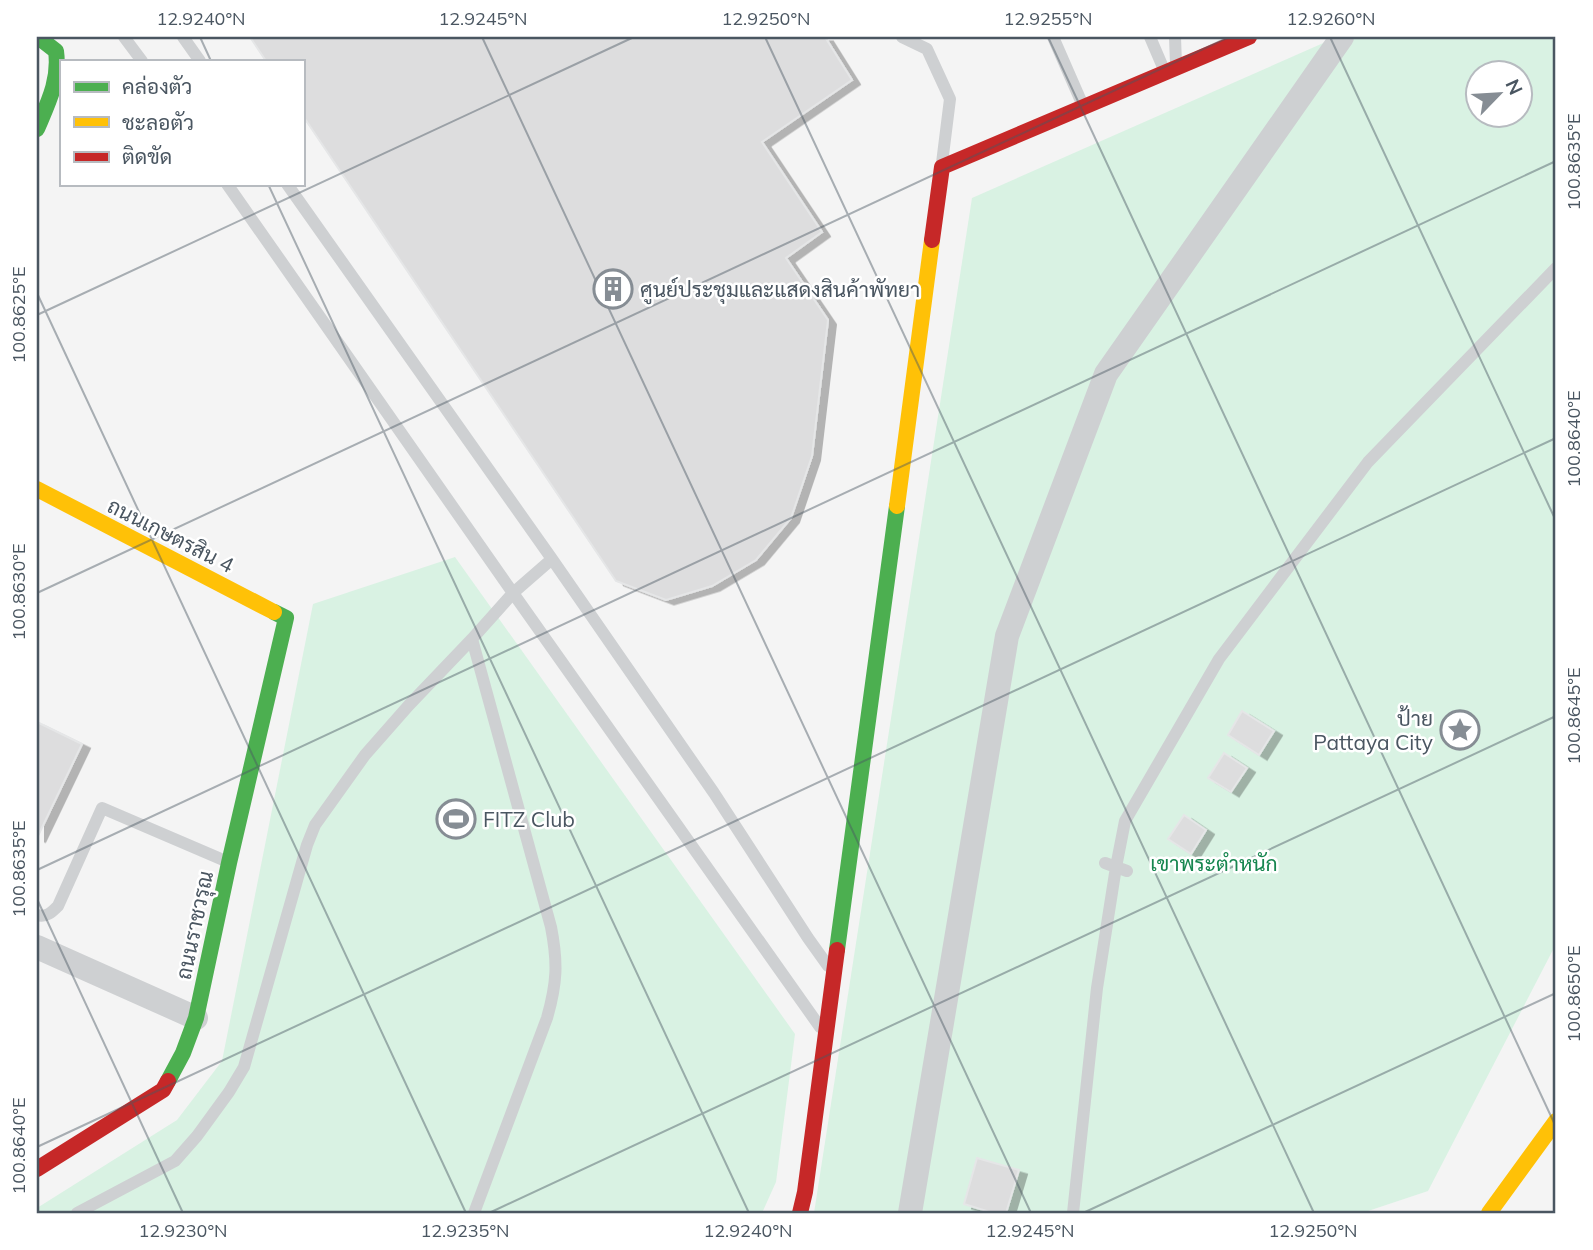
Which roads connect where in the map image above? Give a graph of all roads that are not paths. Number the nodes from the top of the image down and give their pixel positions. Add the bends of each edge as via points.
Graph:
1 (38, 37) edge
2 (124, 37) edge
3 (183, 37) edge
4 (902, 37) edge
5 (1053, 37) edge
6 (1150, 37) edge
7 (1175, 37) edge
8 (1250, 37) edge
9 (1342, 37) edge
10 (141, 60) edge
11 (199, 60) edge
12 (1171, 70) junction
13 (1084, 108) junction
14 (37, 129) edge
15 (942, 167) junction
16 (228, 186) edge
17 (288, 186) edge
18 (1556, 268) edge
19 (37, 489) edge
20 (552, 559) junction
21 (513, 593) junction
22 (286, 618) joint
23 (472, 639) junction
24 (229, 863) junction
25 (37, 915) edge
26 (37, 947) edge
27 (835, 975) junction
28 (196, 1018) junction
29 (827, 1036) junction
30 (1556, 1121) edge
31 (37, 1169) edge
32 (77, 1213) edge
33 (474, 1213) edge
34 (800, 1213) edge
35 (911, 1213) edge
36 (1073, 1213) edge
37 (1489, 1213) edge

1 - 14 street via 56,51 59,72
2 - 10 lane
3 - 11 lane
4 - 15 lane via 927,49 950,99
5 - 13 lane
6 - 12 lane
7 - 12 lane
8 - 12 street
9 - 35 street via 1105,374 1007,636
12 - 13 street
13 - 15 street
15 - 27 street
16 - 21 lane
17 - 20 lane
18 - 36 lane via 1368,462 1219,659 1125,821 1097,988
19 - 22 street, ถนนเกษตรสิน 4
20 - 21 lane
20 - 27 lane
21 - 23 lane
21 - 29 lane
22 - 24 street, ถนนราชวรุณ
23 - 32 lane via 365,755 315,825 244,1067 229,1092 175,1161
23 - 33 lane via 556,953 554,993 547,1018
24 - 25 lane via 102,808 58,906 49,914
24 - 28 street, ถนนราชวรุณ
26 - 28 street
27 - 29 street
28 - 31 street, ถนนราชวรุณ via 163,1090
29 - 34 street
30 - 37 street

